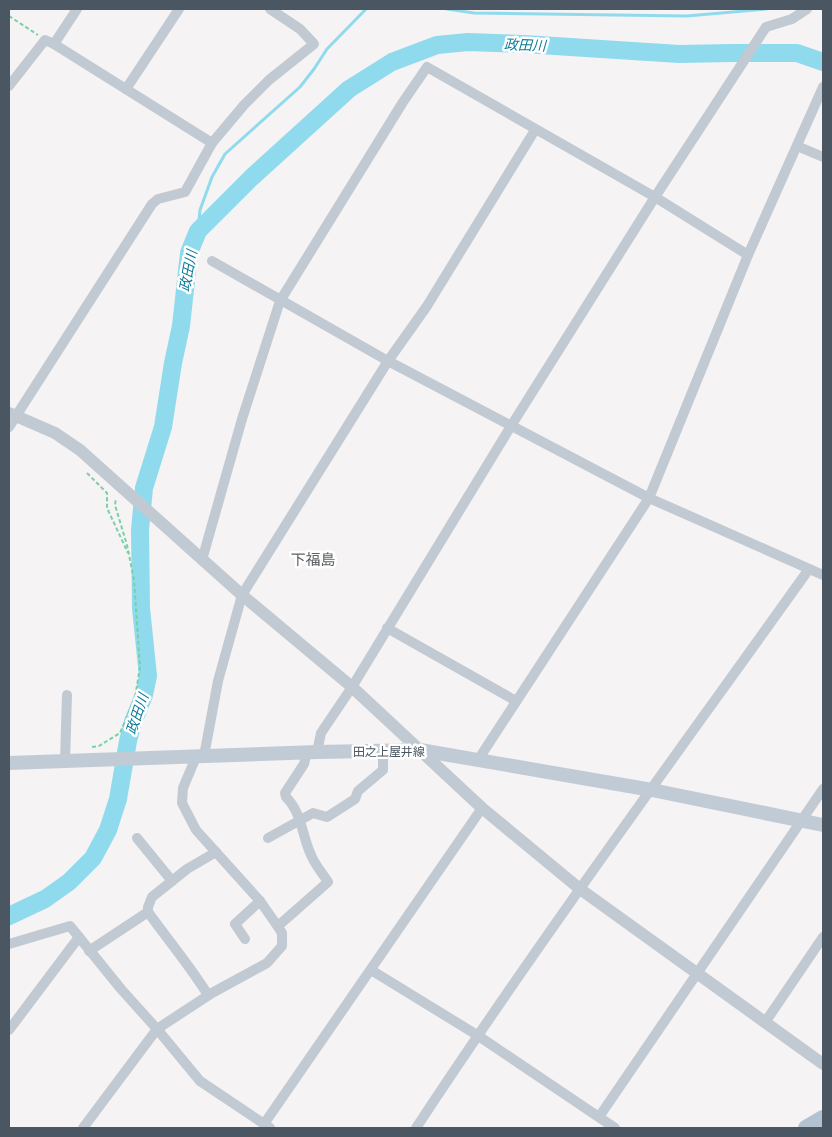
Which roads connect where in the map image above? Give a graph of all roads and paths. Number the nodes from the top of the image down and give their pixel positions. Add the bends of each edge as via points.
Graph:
1 (78, 9) edge
2 (179, 9) edge
3 (270, 9) edge
4 (808, 9) edge
5 (9, 16) edge
6 (50, 42) junction
7 (9, 86) edge
8 (823, 87) edge
9 (126, 89) junction
10 (535, 130) junction
11 (212, 143) junction
12 (797, 146) junction
13 (823, 157) edge
14 (655, 197) junction
15 (748, 256) junction
16 (212, 261) dead end
17 (280, 301) junction
18 (388, 361) junction
19 (11, 419) edge
20 (511, 426) junction
21 (86, 471) dead end
22 (118, 483) junction
23 (648, 498) junction
24 (130, 557) junction
25 (202, 560) junction
26 (808, 568) junction
27 (823, 575) edge
28 (242, 595) junction
29 (388, 628) junction
30 (352, 687) junction
31 (68, 695) dead end
32 (516, 701) junction
33 (420, 750) junction
34 (383, 751) junction
35 (312, 752) junction
36 (200, 756) junction
37 (84, 760) junction
38 (478, 760) junction
39 (65, 761) junction
40 (9, 763) edge
41 (823, 789) edge
42 (652, 790) junction
43 (482, 808) junction
44 (300, 820) junction
45 (801, 821) junction
46 (823, 825) edge
47 (137, 838) dead end
48 (268, 838) dead end
49 (216, 852) junction
50 (172, 881) junction
51 (580, 888) junction
52 (260, 901) junction
53 (148, 912) junction
54 (278, 926) junction
55 (79, 936) junction
56 (245, 939) dead end
57 (823, 939) edge
58 (9, 944) edge
59 (89, 951) junction
60 (372, 970) junction
61 (698, 972) junction
62 (208, 995) junction
63 (766, 1021) junction
64 (157, 1029) junction
65 (9, 1030) edge
66 (477, 1036) junction
67 (823, 1063) edge
68 (598, 1117) junction
69 (823, 1118) edge
70 (267, 1126) edge
71 (83, 1128) edge
72 (416, 1128) edge
73 (615, 1128) edge
74 (806, 1128) edge

1 - 6 street
2 - 9 street
3 - 11 street via 300,29 314,44 269,80
4 - 14 street via 792,19 766,27
5 - 6 path
6 - 7 street
6 - 9 street
8 - 12 street
9 - 11 street
10 - 14 street
10 - 17 street via 427,67
10 - 18 street via 427,306
11 - 19 street via 185,192 158,199 152,204
12 - 13 street
12 - 15 street
14 - 15 street
14 - 20 street
15 - 23 street
16 - 17 street
17 - 18 street
17 - 25 street
18 - 20 street
18 - 28 street
19 - 22 street via 55,433
20 - 23 street
20 - 29 street
21 - 24 path via 107,493 107,508
22 - 24 path via 115,505
22 - 25 street
23 - 26 street
23 - 32 street
24 - 37 path via 140,666 135,698 120,733 99,746 85,749
25 - 28 street
26 - 27 street
26 - 42 street
28 - 30 street
28 - 36 street
29 - 30 street
29 - 32 street
30 - 33 street
30 - 35 street
31 - 39 street
32 - 38 street
33 - 34 main road, 田之上屋井線
33 - 38 main road, 田之上屋井線
33 - 43 street
34 - 35 main road, 田之上屋井線
34 - 44 street via 383,770 358,791 355,799 327,817 313,813
35 - 36 main road, 田之上屋井線
35 - 44 street via 285,793
36 - 37 main road, 田之上屋井線
36 - 49 street via 182,788 182,803 196,830
37 - 39 main road, 田之上屋井線
38 - 42 main road, 田之上屋井線
39 - 40 main road, 田之上屋井線
41 - 45 street
42 - 45 main road, 田之上屋井線
42 - 51 street
43 - 51 street
43 - 60 street
44 - 48 street
44 - 54 street via 311,856 328,882
45 - 46 main road, 田之上屋井線
45 - 61 street
47 - 50 street
49 - 50 street
49 - 52 street
50 - 53 street via 152,897
51 - 61 street
51 - 66 street
52 - 54 street
52 - 56 street via 235,924
53 - 59 street
53 - 62 street
54 - 62 street via 282,933 282,946 274,957
55 - 58 street via 70,926
55 - 59 street
55 - 65 street
57 - 63 street
59 - 64 street
60 - 66 street
60 - 70 street
61 - 63 street
61 - 68 street
62 - 64 street
63 - 67 street
64 - 70 street via 200,1081
64 - 71 street
66 - 68 street
66 - 72 street
68 - 73 street
69 - 74 main road

